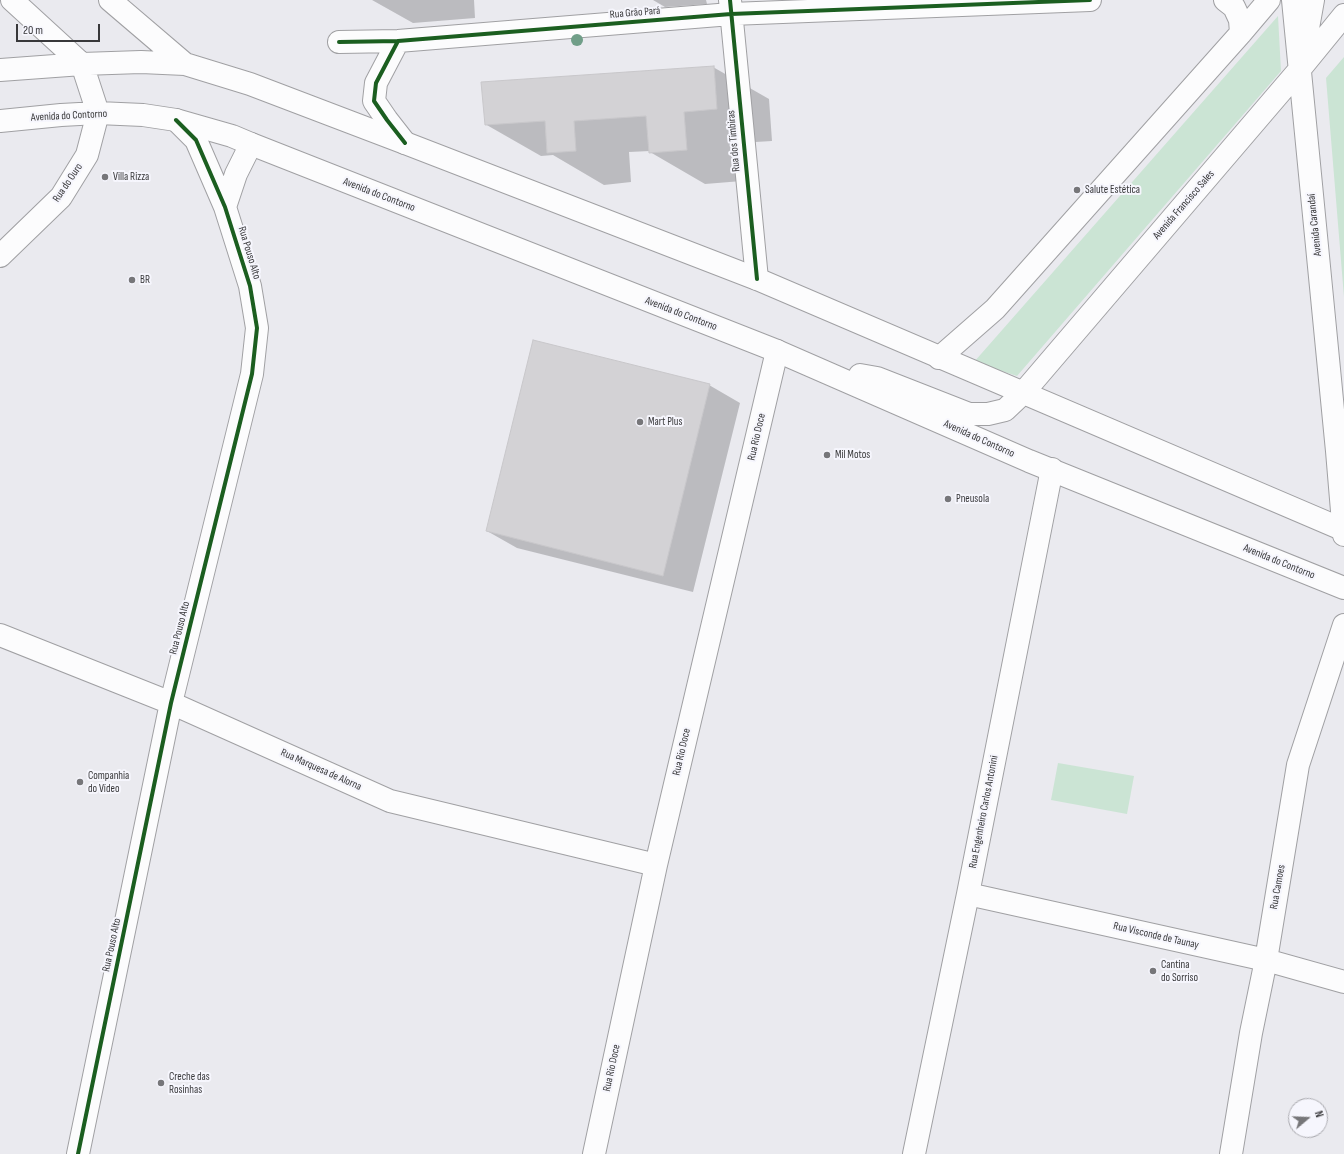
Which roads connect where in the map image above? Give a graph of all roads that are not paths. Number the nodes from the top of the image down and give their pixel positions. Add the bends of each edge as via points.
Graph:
1 (12, 0) edge
2 (110, 0) edge
3 (1090, 0) edge
4 (1225, 0) edge
5 (1269, 0) edge
6 (1293, 0) edge
7 (1313, 0) edge
8 (731, 7) edge
9 (1344, 15) edge
10 (1241, 33) junction
11 (398, 41) junction
12 (339, 42) dead end
13 (82, 64) junction
14 (185, 64) junction
15 (0, 70) edge
16 (1300, 70) junction
17 (98, 113) junction
18 (176, 120) junction
19 (0, 121) edge
20 (405, 143) junction
21 (251, 144) junction
22 (226, 207) junction
23 (0, 256) edge
24 (757, 279) junction
25 (777, 351) junction
26 (939, 358) junction
27 (806, 363) junction
28 (1023, 393) junction
29 (1341, 451) edge
30 (1052, 469) junction
31 (1344, 532) edge
32 (1344, 588) edge
33 (1344, 625) edge
34 (0, 635) edge
35 (171, 703) junction
36 (656, 865) junction
37 (968, 894) junction
38 (1266, 960) junction
39 (1344, 982) edge
40 (78, 1154) edge
41 (594, 1154) edge
42 (914, 1154) edge
43 (1231, 1154) edge

1 - 13 street
2 - 14 street
3 - 8 street, Rua Grão Pará
4 - 10 street via 1234,7 1240,20
5 - 10 street
6 - 16 street, Avenida Carandaí
7 - 16 street
8 - 11 street, Rua Grão Pará
8 - 24 street, Rua dos Timbiras
9 - 16 street, Avenida Francisco Sales
10 - 26 street via 995,309
11 - 12 street, Rua Grão Pará
11 - 20 street via 376,83 374,101
13 - 14 street
13 - 15 street
13 - 17 street
14 - 20 street via 250,84
16 - 28 street, Avenida Francisco Sales
16 - 29 street, Avenida Carandaí
17 - 18 street, Avenida do Contorno via 143,115
17 - 19 street, Avenida do Contorno
17 - 23 street, Rua do Ouro via 87,155 61,197
18 - 21 street, Avenida do Contorno
18 - 22 street, Rua Pouso Alto via 196,140
20 - 24 street
21 - 22 street via 236,174
21 - 25 street, Avenida do Contorno
22 - 35 street, Rua Pouso Alto via 250,286 257,328 252,374
24 - 26 street
25 - 27 street, Avenida do Contorno
25 - 36 street, Rua Rio Doce
26 - 28 street
27 - 28 street, Avenida Francisco Sales via 877,378 970,414 988,414 1005,410
27 - 30 street, Avenida do Contorno
28 - 31 street
29 - 31 street, Avenida Carandaí
30 - 32 street, Avenida do Contorno
30 - 37 street, Rua Engenheiro Carlos Antonini
33 - 38 street, Rua Camoes via 1298,765
34 - 35 street, Rua Marquesa de Alorna
35 - 36 street, Rua Marquesa de Alorna via 390,801
35 - 40 street, Rua Pouso Alto
36 - 41 street, Rua Rio Doce
37 - 38 street, Rua Visconde de Taunay
37 - 42 street, Rua Engenheiro Carlos Antonini
38 - 39 street, Rua Visconde de Taunay
38 - 43 street, Rua Camoes

